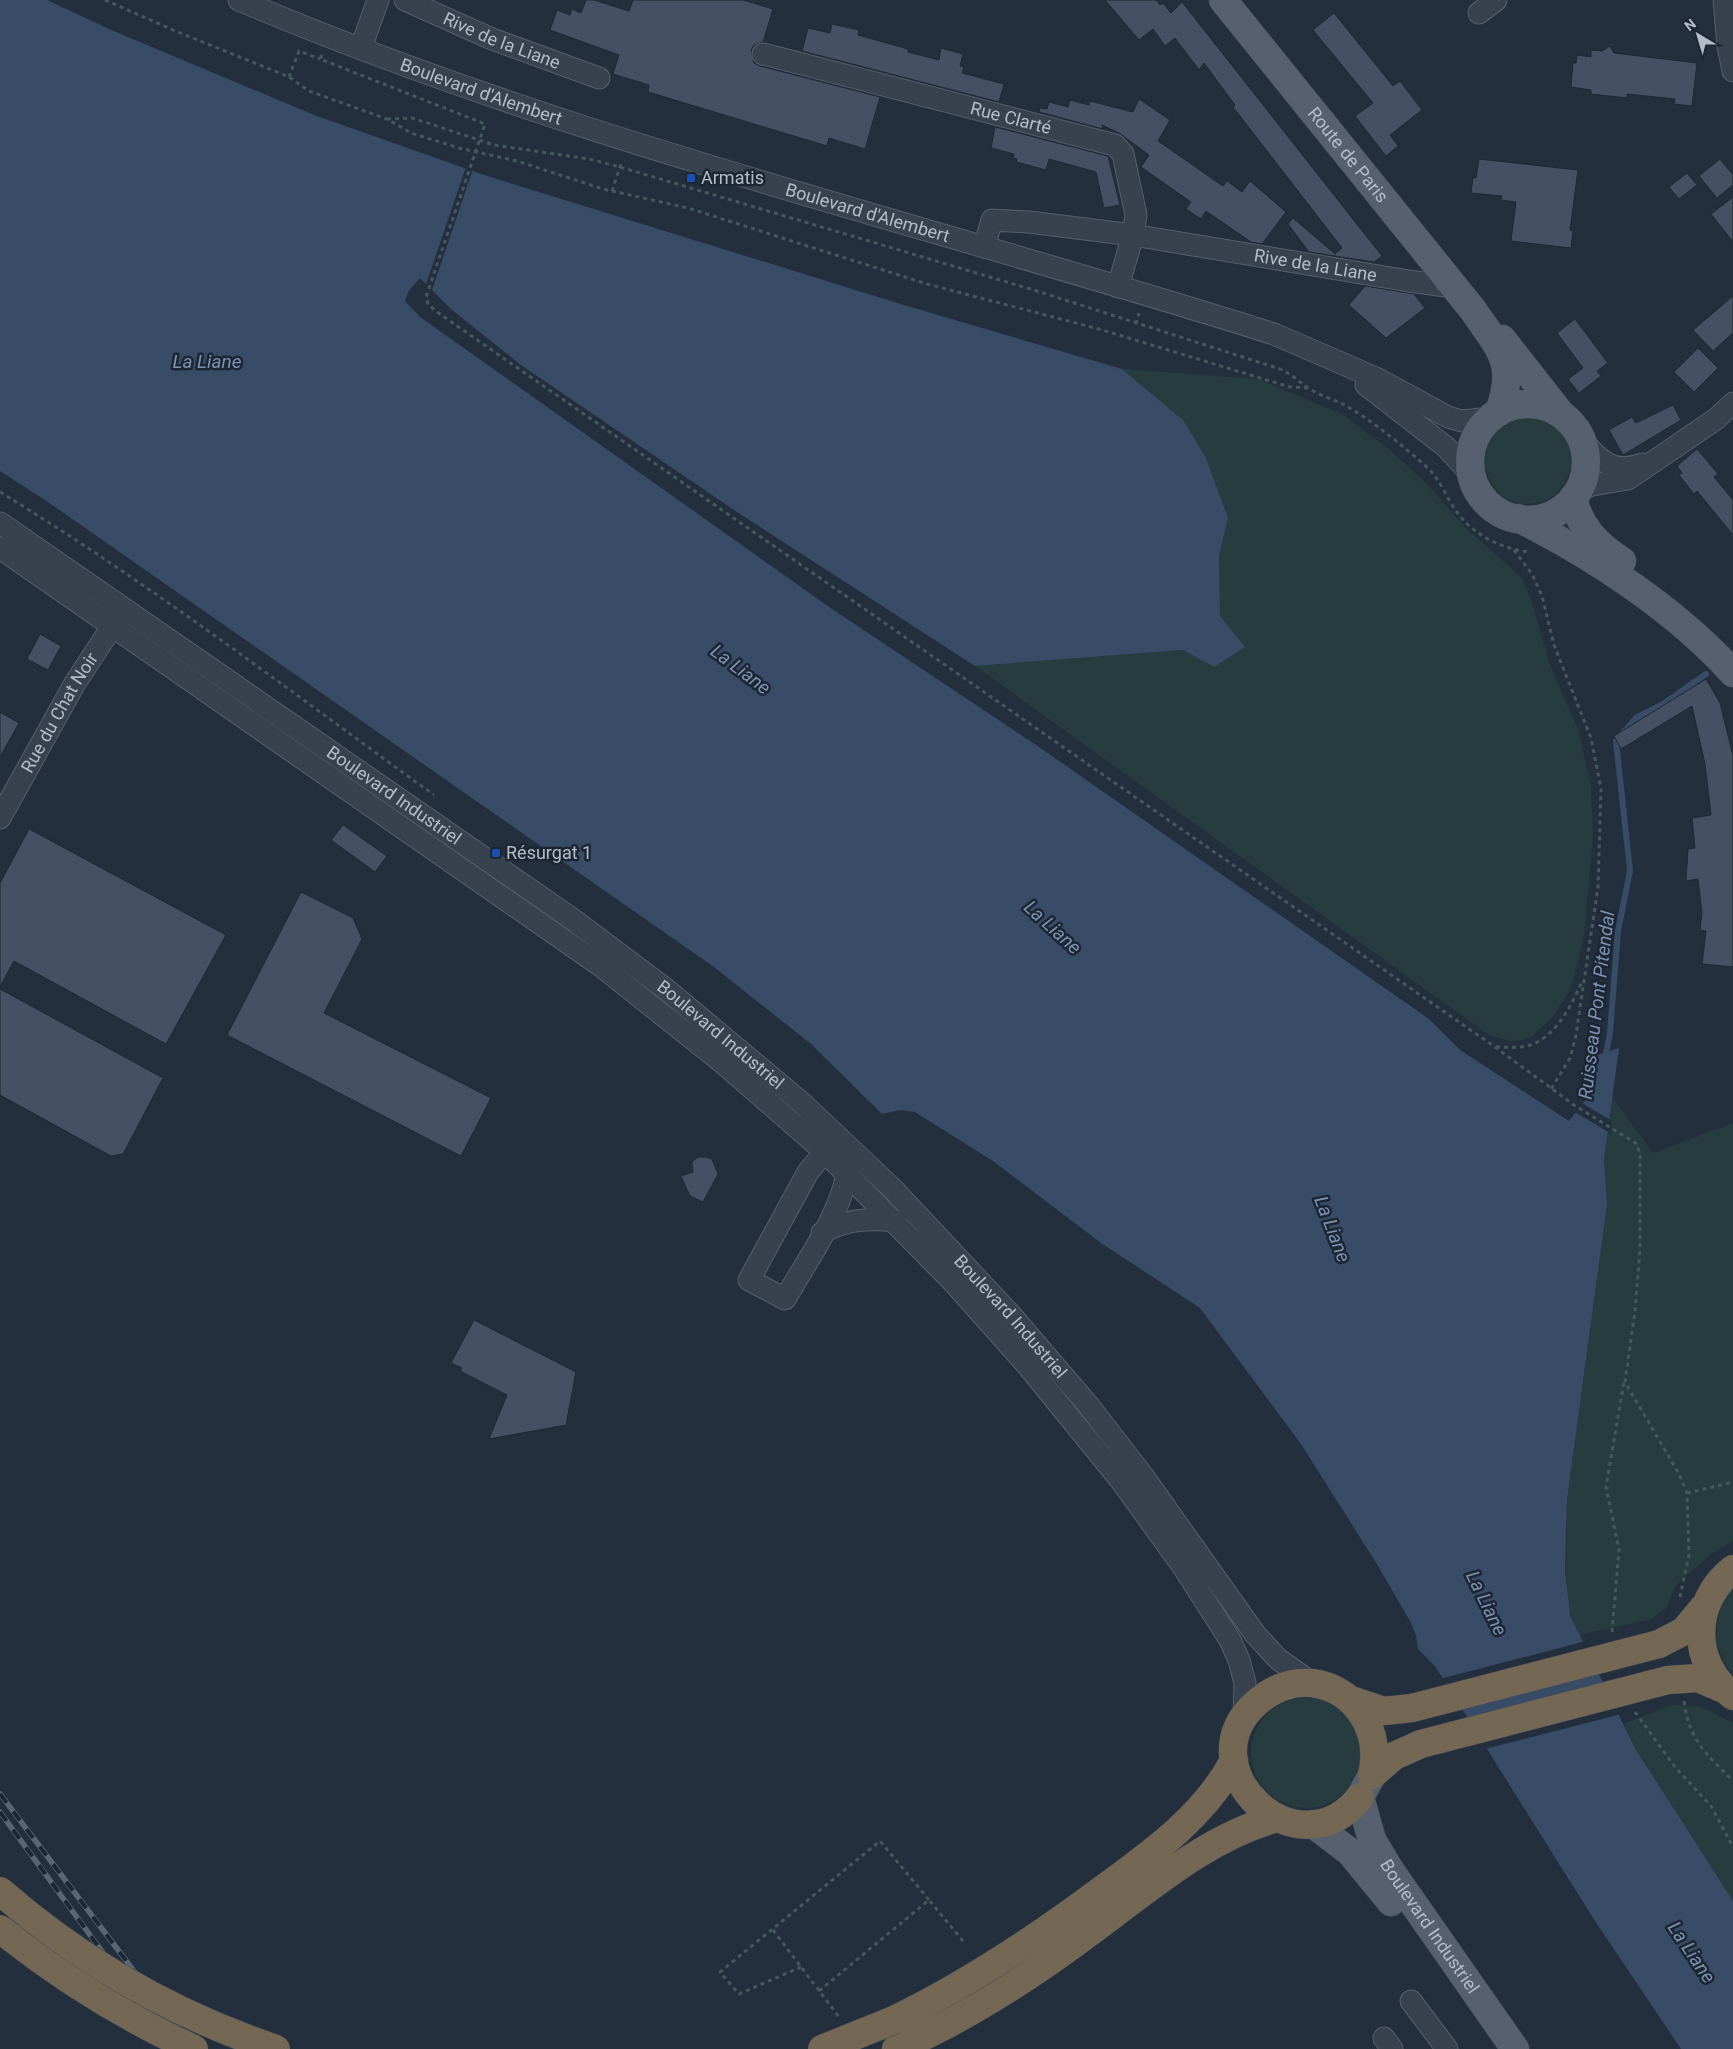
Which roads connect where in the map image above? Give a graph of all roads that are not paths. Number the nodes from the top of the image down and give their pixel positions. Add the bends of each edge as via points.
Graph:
1 (239, 0) edge
2 (378, 0) edge
3 (406, 0) edge
4 (1223, 0) edge
5 (1496, 0) edge
6 (1724, 0) edge
7 (1479, 13) dead end
8 (361, 48) junction
9 (763, 54) dead end
10 (1733, 71) edge
11 (599, 78) dead end
12 (1133, 235) junction
13 (984, 247) junction
14 (1453, 286) junction
15 (1118, 287) junction
16 (1472, 310) junction
17 (1328, 357) junction
18 (1733, 403) edge
19 (1560, 413) junction
20 (1494, 415) junction
21 (1582, 440) junction
22 (1659, 457) junction
23 (1472, 475) junction
24 (1576, 494) junction
25 (1518, 518) junction
26 (0, 523) edge
27 (0, 548) edge
28 (118, 617) junction
29 (1733, 648) edge
30 (1733, 673) edge
31 (0, 818) edge
32 (838, 1145) junction
33 (848, 1174) junction
34 (896, 1221) junction
35 (822, 1233) junction
36 (1733, 1569) edge
37 (1691, 1605) junction
38 (1312, 1683) junction
39 (1729, 1693) edge
40 (1351, 1700) junction
41 (1244, 1718) junction
42 (1234, 1760) junction
43 (1366, 1786) junction
44 (1277, 1818) junction
45 (1312, 1824) junction
46 (0, 1891) edge
47 (0, 1929) edge
48 (1411, 2001) dead end
49 (904, 2046) edge
50 (194, 2049) edge
51 (276, 2049) edge
52 (822, 2049) edge
53 (1447, 2049) edge
54 (1494, 2049) edge
55 (1515, 2049) edge

1 - 8 street, Boulevard d'Alembert
2 - 8 street
3 - 11 street, Rive de la Liane via 492,39
4 - 14 main road, Route de Paris
5 - 7 street
6 - 10 street
8 - 13 street, Boulevard d'Alembert via 477,92 598,132
9 - 12 street, Rue Clarté via 1116,145 1124,154 1135,206
12 - 13 street, Rive de la Liane via 992,220
12 - 14 street, Rive de la Liane
12 - 15 street, Rue Clarté
13 - 15 street, Boulevard d'Alembert
14 - 16 main road, Route de Paris
15 - 17 street, Boulevard d'Alembert via 1274,334
16 - 19 main road, Route de Paris via 1518,357
16 - 20 main road, Route de Paris via 1496,344 1506,366 1506,390
17 - 20 street, Boulevard d'Alembert via 1378,379 1448,417 1462,421
17 - 23 street, Boulevard d'Alembert via 1436,438
18 - 22 street via 1716,419
19 - 20 main road via 1527,404 1512,406
19 - 21 main road
20 - 23 main road via 1480,430 1474,444
21 - 22 street via 1607,464 1622,469
21 - 24 main road via 1586,468
22 - 24 street via 1628,479 1592,485
23 - 25 main road via 1487,502 1504,514
24 - 25 main road via 1559,510 1546,516
24 - 29 main road via 1583,524 1598,544 1674,596
25 - 30 main road via 1644,595 1693,634
26 - 28 street, Boulevard Industriel
27 - 28 street, Boulevard Industriel
28 - 31 street, Rue du Chat Noir via 75,682
28 - 32 street, Boulevard Industriel via 604,942 733,1043
32 - 33 street
32 - 35 street via 801,1184 749,1280 785,1298
32 - 38 street, Boulevard Industriel via 951,1249 1056,1366 1165,1506 1255,1634 1278,1659
33 - 34 street, Boulevard Industriel
33 - 35 street
34 - 35 street via 852,1221
34 - 41 street, Boulevard Industriel via 1042,1383 1122,1482 1184,1568 1225,1630 1239,1660 1245,1683
36 - 37 highway
37 - 39 highway via 1703,1654 1712,1673
37 - 40 highway, bridge via 1681,1633 1659,1644 1412,1708 1384,1711
38 - 40 highway via 1331,1688
38 - 41 highway via 1292,1684 1269,1693
39 - 43 highway, bridge via 1698,1678 1676,1686 1421,1744 1394,1756
40 - 43 highway via 1365,1717 1373,1737 1375,1754
41 - 42 highway via 1236,1738
42 - 44 highway via 1248,1795 1262,1810
42 - 52 highway, bridge via 1220,1785 1179,1828 1052,1927 986,1971 894,2020
43 - 45 highway via 1341,1814
43 - 55 main road, Boulevard Industriel via 1367,1827 1376,1848
44 - 45 highway
44 - 49 highway via 1245,1829 1195,1855 1027,1976
45 - 54 main road, Boulevard Industriel via 1336,1839 1360,1863
46 - 51 highway, bridge via 71,1946 138,1988 201,2020
47 - 50 highway, bridge via 101,2000
48 - 53 street

